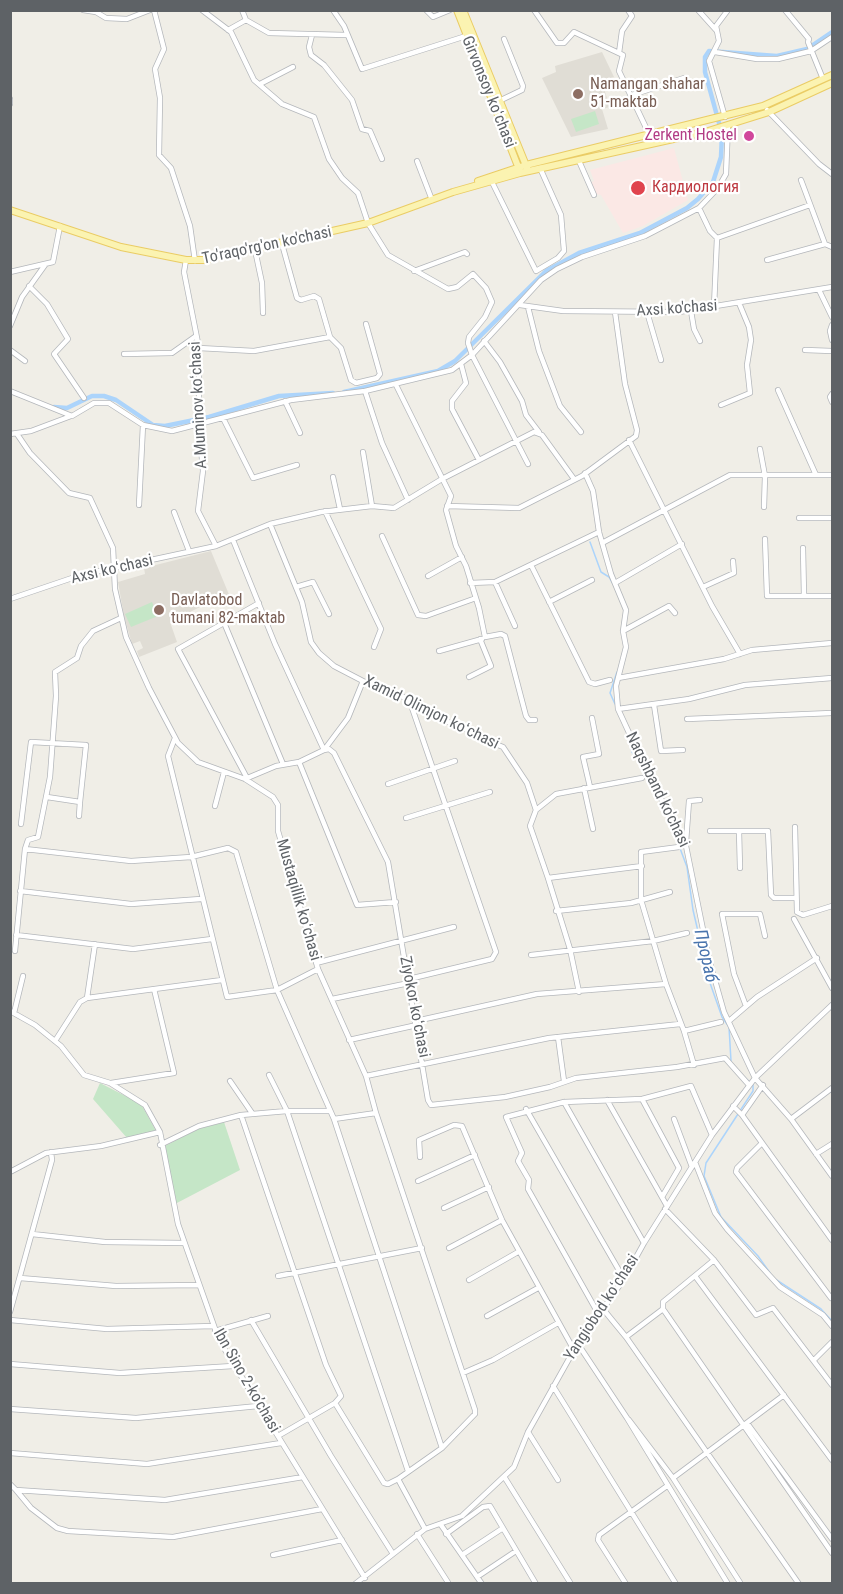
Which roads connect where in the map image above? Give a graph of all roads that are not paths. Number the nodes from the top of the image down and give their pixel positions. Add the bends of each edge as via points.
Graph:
1 (82, 10) edge
2 (152, 10) edge
3 (202, 10) edge
4 (242, 10) edge
5 (333, 10) edge
6 (426, 10) edge
7 (450, 10) edge
8 (457, 10) edge
9 (464, 10) edge
10 (534, 10) edge
11 (628, 10) edge
12 (698, 10) edge
13 (728, 10) edge
14 (785, 10) edge
15 (96, 11) edge
16 (246, 20) junction
17 (228, 30) junction
18 (716, 30) junction
19 (312, 35) junction
20 (346, 35) junction
21 (466, 36) junction
22 (832, 37) edge
23 (504, 39) dead end
24 (810, 49) junction
25 (715, 52) junction
26 (620, 53) junction
27 (293, 67) dead end
28 (832, 75) edge
29 (684, 78) dead end
30 (823, 79) junction
31 (832, 83) edge
32 (260, 84) junction
33 (632, 95) junction
34 (10, 99) edge
35 (499, 101) junction
36 (10, 104) edge
37 (763, 106) junction
38 (769, 112) junction
39 (725, 117) junction
40 (728, 125) junction
41 (650, 136) junction
42 (382, 159) dead end
43 (579, 160) junction
44 (417, 161) dead end
45 (527, 168) junction
46 (540, 168) junction
47 (519, 170) junction
48 (832, 174) edge
49 (491, 180) junction
50 (801, 180) dead end
51 (453, 192) junction
52 (594, 195) dead end
53 (432, 200) junction
54 (810, 205) junction
55 (699, 208) junction
56 (10, 210) edge
57 (368, 223) junction
58 (60, 226) junction
59 (717, 238) junction
60 (282, 244) junction
61 (825, 244) junction
62 (832, 247) edge
63 (255, 250) junction
64 (467, 254) dead end
65 (186, 260) junction
66 (195, 261) junction
67 (767, 261) dead end
68 (45, 265) junction
69 (414, 271) junction
70 (10, 272) edge
71 (29, 286) junction
72 (832, 287) edge
73 (819, 290) junction
74 (738, 303) junction
75 (520, 305) junction
76 (714, 307) junction
77 (528, 308) junction
78 (691, 311) junction
79 (615, 312) junction
80 (647, 312) junction
81 (262, 314) dead end
82 (832, 317) edge
83 (366, 324) dead end
84 (832, 325) edge
85 (10, 326) edge
86 (196, 336) junction
87 (330, 337) junction
88 (832, 340) edge
89 (484, 341) junction
90 (700, 341) dead end
91 (199, 348) junction
92 (10, 350) edge
93 (805, 350) dead end
94 (832, 351) edge
95 (124, 354) dead end
96 (471, 354) junction
97 (661, 360) dead end
98 (25, 361) dead end
99 (461, 364) junction
100 (356, 383) junction
101 (396, 386) junction
102 (778, 390) dead end
103 (365, 391) junction
104 (10, 392) edge
105 (358, 392) junction
106 (832, 394) edge
107 (84, 398) dead end
108 (285, 401) junction
109 (832, 402) edge
110 (721, 405) dead end
111 (72, 416) junction
112 (223, 418) junction
113 (199, 423) junction
114 (143, 426) junction
115 (539, 432) junction
116 (581, 432) dead end
117 (300, 433) dead end
118 (12, 435) edge
119 (629, 440) junction
120 (517, 442) junction
121 (760, 449) dead end
122 (363, 452) dead end
123 (479, 460) junction
124 (528, 464) dead end
125 (297, 465) dead end
126 (585, 473) junction
127 (816, 475) junction
128 (832, 475) edge
129 (765, 476) junction
130 (333, 477) dead end
131 (442, 479) junction
132 (574, 479) junction
133 (408, 500) junction
134 (139, 505) dead end
135 (372, 506) junction
136 (447, 506) junction
137 (764, 507) dead end
138 (665, 508) junction
139 (340, 509) junction
140 (325, 511) junction
141 (174, 512) dead end
142 (800, 518) dead end
143 (832, 518) edge
144 (270, 524) junction
145 (599, 532) junction
146 (382, 536) dead end
147 (233, 540) junction
148 (765, 540) dead end
149 (604, 542) junction
150 (682, 544) junction
151 (216, 546) junction
152 (803, 548) dead end
153 (189, 551) junction
154 (462, 557) junction
155 (733, 561) dead end
156 (531, 565) junction
157 (113, 567) junction
158 (428, 576) dead end
159 (592, 580) dead end
160 (495, 582) junction
161 (470, 583) junction
162 (615, 583) junction
163 (703, 587) junction
164 (296, 588) junction
165 (804, 596) junction
166 (832, 596) edge
167 (476, 598) junction
168 (10, 599) edge
169 (549, 602) junction
170 (259, 603) junction
171 (675, 613) dead end
172 (329, 614) dead end
173 (121, 618) junction
174 (225, 625) junction
175 (515, 626) dead end
176 (623, 631) junction
177 (482, 638) junction
178 (832, 643) edge
179 (374, 647) dead end
180 (439, 651) dead end
181 (740, 654) junction
182 (469, 677) dead end
183 (618, 678) junction
184 (832, 678) edge
185 (610, 680) dead end
186 (363, 681) junction
187 (410, 702) junction
188 (654, 705) junction
189 (618, 709) junction
190 (832, 713) edge
191 (592, 718) dead end
192 (687, 719) dead end
193 (535, 720) dead end
194 (175, 738) junction
195 (54, 743) junction
196 (324, 750) junction
197 (683, 750) dead end
198 (455, 761) dead end
199 (299, 762) junction
200 (283, 764) junction
201 (432, 769) junction
202 (224, 772) junction
203 (642, 778) dead end
204 (246, 779) junction
205 (388, 784) dead end
206 (587, 787) junction
207 (490, 792) dead end
208 (47, 797) junction
209 (700, 800) dead end
210 (80, 802) junction
211 (215, 806) dead end
212 (447, 806) junction
213 (536, 810) junction
214 (79, 816) dead end
215 (406, 818) dead end
216 (21, 824) dead end
217 (795, 828) dead end
218 (592, 829) dead end
219 (710, 831) dead end
220 (739, 831) junction
221 (685, 844) junction
222 (679, 847) dead end
223 (25, 849) junction
224 (192, 857) junction
225 (642, 866) junction
226 (740, 868) dead end
227 (548, 878) junction
228 (20, 891) junction
229 (670, 892) dead end
230 (795, 898) junction
231 (201, 899) junction
232 (641, 900) junction
233 (396, 902) junction
234 (832, 906) edge
235 (556, 911) junction
236 (794, 919) dead end
237 (454, 927) dead end
238 (687, 933) dead end
239 (16, 935) junction
240 (765, 936) dead end
241 (212, 939) junction
242 (653, 941) junction
243 (401, 943) junction
244 (94, 944) junction
245 (570, 949) junction
246 (15, 951) dead end
247 (531, 955) dead end
248 (817, 958) junction
249 (316, 963) junction
250 (318, 969) junction
251 (23, 976) dead end
252 (222, 980) junction
253 (409, 981) junction
254 (666, 984) junction
255 (832, 988) edge
256 (154, 989) junction
257 (277, 990) junction
258 (579, 993) junction
259 (87, 998) junction
260 (332, 999) junction
261 (832, 1005) edge
262 (746, 1006) junction
263 (12, 1012) edge
264 (729, 1021) junction
265 (721, 1022) dead end
266 (417, 1023) junction
267 (680, 1024) junction
268 (684, 1031) junction
269 (558, 1037) junction
270 (350, 1040) junction
271 (55, 1041) junction
272 (423, 1065) junction
273 (694, 1065) junction
274 (269, 1075) dead end
275 (366, 1076) junction
276 (755, 1078) junction
277 (230, 1081) dead end
278 (564, 1081) junction
279 (110, 1083) junction
280 (749, 1085) junction
281 (763, 1085) junction
282 (832, 1088) edge
283 (642, 1099) junction
284 (607, 1100) junction
285 (564, 1102) junction
286 (733, 1106) junction
287 (526, 1109) junction
288 (287, 1111) junction
289 (330, 1111) junction
290 (252, 1113) junction
291 (376, 1113) junction
292 (241, 1115) junction
293 (742, 1115) junction
294 (334, 1119) junction
295 (674, 1119) dead end
296 (791, 1119) junction
297 (160, 1132) junction
298 (712, 1135) junction
299 (761, 1144) junction
300 (832, 1144) edge
301 (160, 1145) junction
302 (51, 1152) junction
303 (816, 1154) junction
304 (475, 1155) junction
305 (420, 1157) dead end
306 (679, 1165) junction
307 (693, 1165) junction
308 (10, 1172) edge
309 (688, 1173) junction
310 (832, 1176) edge
311 (418, 1181) dead end
312 (489, 1187) junction
313 (662, 1197) junction
314 (444, 1208) dead end
315 (666, 1208) junction
316 (502, 1220) junction
317 (32, 1234) junction
318 (832, 1240) edge
319 (184, 1243) junction
320 (644, 1243) junction
321 (422, 1248) junction
322 (449, 1248) dead end
323 (518, 1252) junction
324 (380, 1258) junction
325 (714, 1260) junction
326 (337, 1266) junction
327 (295, 1272) junction
328 (278, 1276) dead end
329 (695, 1276) junction
330 (20, 1278) junction
331 (624, 1279) junction
332 (469, 1280) dead end
333 (198, 1285) junction
334 (538, 1288) junction
335 (831, 1298) edge
336 (603, 1309) junction
337 (663, 1309) junction
338 (10, 1312) edge
339 (599, 1315) junction
340 (268, 1316) dead end
341 (487, 1316) dead end
342 (10, 1320) edge
343 (251, 1320) junction
344 (558, 1323) junction
345 (832, 1326) edge
346 (214, 1328) junction
347 (626, 1337) junction
348 (832, 1342) edge
349 (578, 1344) junction
350 (574, 1350) junction
351 (814, 1360) junction
352 (10, 1364) edge
353 (233, 1366) junction
354 (463, 1372) junction
355 (832, 1385) edge
356 (553, 1386) junction
357 (784, 1395) junction
358 (335, 1403) junction
359 (258, 1406) junction
360 (10, 1409) edge
361 (310, 1418) junction
362 (627, 1418) junction
363 (745, 1425) junction
364 (528, 1432) junction
365 (278, 1436) junction
366 (282, 1443) junction
367 (442, 1448) junction
368 (10, 1453) edge
369 (707, 1454) junction
370 (832, 1460) edge
371 (408, 1471) junction
372 (303, 1477) junction
373 (505, 1478) junction
374 (673, 1478) junction
375 (398, 1479) junction
376 (558, 1480) dead end
377 (10, 1484) edge
378 (667, 1486) junction
379 (16, 1490) junction
380 (322, 1509) junction
381 (630, 1510) junction
382 (441, 1525) junction
383 (503, 1528) junction
384 (425, 1529) junction
385 (447, 1533) junction
386 (417, 1534) junction
387 (832, 1539) edge
388 (342, 1540) junction
389 (516, 1551) junction
390 (832, 1553) edge
391 (393, 1554) junction
392 (273, 1555) dead end
393 (462, 1555) junction
394 (477, 1577) junction
395 (365, 1578) junction
396 (356, 1584) edge
397 (449, 1584) edge
398 (482, 1584) edge
399 (536, 1584) edge
400 (571, 1584) edge
401 (626, 1584) edge
402 (676, 1584) edge
403 (728, 1584) edge
404 (741, 1584) edge
405 (799, 1584) edge

1 - 15 street
2 - 15 street via 128,19 106,18
2 - 66 street via 164,49 155,69 160,98 158,152 171,168 190,226
3 - 17 street
4 - 16 street
5 - 20 street
6 - 7 street via 433,16
8 - 21 main road, Girvonsoy koʻchasi
9 - 35 main road, Girvonsoy koʻchasi
10 - 26 street via 557,43 564,43 574,33
11 - 26 street via 632,16 622,31
12 - 18 street
13 - 18 street
14 - 24 street via 809,39
16 - 17 street
16 - 19 street via 269,33
17 - 32 street via 249,73
18 - 25 street via 719,37
19 - 20 street
19 - 42 street via 311,55 352,100 362,129 370,131
20 - 21 street via 364,69
21 - 47 main road, Girvonsoy koʻchasi
22 - 24 street
23 - 35 street via 524,86
24 - 25 street via 767,59
24 - 30 street
25 - 39 street via 709,66
26 - 33 street via 624,59 619,71
27 - 32 street
28 - 30 main road
29 - 33 street
30 - 37 main road
31 - 38 main road
32 - 57 street via 282,104 314,117 329,159 358,193
33 - 41 street
34 - 36 street
35 - 45 main road, Girvonsoy koʻchasi
37 - 38 street
37 - 39 main road
38 - 40 main road
38 - 48 street
39 - 41 main road
40 - 43 main road
40 - 55 street via 726,174
41 - 45 main road
43 - 46 main road
43 - 52 street
44 - 53 street
45 - 46 main road
45 - 47 main road
46 - 49 street via 561,215 564,250 536,271
47 - 49 main road, To'raqo'rg'on ko'chasi
47 - 51 main road, To'raqo'rg'on ko'chasi via 491,175
49 - 51 main road, To'raqo'rg'on ko'chasi
50 - 54 street
51 - 53 main road, To'raqo'rg'on ko'chasi
53 - 57 main road, To'raqo'rg'on ko'chasi
54 - 59 street
54 - 61 street
55 - 59 street
55 - 75 street via 645,236 557,269 541,280
56 - 58 main road, To'raqo'rg'on ko'chasi
57 - 60 main road, To'raqo'rg'on ko'chasi
57 - 69 street via 382,249
58 - 65 main road, To'raqo'rg'on ko'chasi via 121,247
58 - 68 street via 55,257
59 - 76 street
60 - 63 main road, To'raqo'rg'on ko'chasi
60 - 87 street via 297,298 319,299
61 - 62 street
61 - 67 street
63 - 66 main road, To'raqo'rg'on ko'chasi
63 - 81 street via 262,284
64 - 69 street
65 - 66 main road, To'raqo'rg'on ko'chasi
65 - 86 street, A.Muminov koʻchasi via 184,272
68 - 70 street
68 - 71 street
69 - 96 street via 451,289 473,274 486,288 492,302 469,337
71 - 85 street
71 - 107 street via 47,304 68,339 54,354
72 - 73 street, Axsi ko'chasi
73 - 74 street, Axsi ko'chasi
73 - 82 street
74 - 76 street, Axsi ko'chasi
74 - 110 street via 751,340 747,365 750,393
75 - 77 street, Axsi ko'chasi
75 - 89 street
76 - 78 street, Axsi ko'chasi
77 - 79 street, Axsi ko'chasi
77 - 116 street via 560,406
78 - 80 street, Axsi ko'chasi
78 - 90 street
79 - 80 street, Axsi ko'chasi
79 - 119 street via 625,384 638,430
80 - 97 street
83 - 100 street via 380,374
84 - 88 street
86 - 91 street, A.Muminov koʻchasi
86 - 95 street via 172,353
87 - 91 street via 254,351
87 - 100 street via 341,348 351,380
89 - 96 street
89 - 115 street
91 - 113 street, A.Muminov koʻchasi
92 - 98 street
93 - 94 street
96 - 99 street
96 - 120 street
99 - 101 street
99 - 123 street via 466,383 452,401 452,409
100 - 105 street
101 - 103 street
101 - 131 street
102 - 127 street
103 - 105 street
103 - 133 street via 382,443
104 - 111 street
105 - 108 street
106 - 109 street
108 - 112 street
108 - 117 street
111 - 114 street via 103,402
111 - 118 street
112 - 113 street
112 - 125 street via 253,478
113 - 114 street via 172,431
113 - 151 street, A.Muminov koʻchasi via 203,471 198,511
114 - 134 street
115 - 120 street, Axsi koʻchasi
115 - 132 street
118 - 157 street, Mustaqillik koʻchasi via 69,493 90,498 112,548
119 - 126 street
119 - 138 street
120 - 123 street, Axsi koʻchasi
120 - 124 street
121 - 129 street
122 - 135 street
123 - 131 street, Axsi koʻchasi
126 - 132 street
126 - 145 street via 593,491
127 - 128 street
127 - 129 street
129 - 137 street
129 - 138 street via 730,475
130 - 139 street
131 - 133 street, Axsi koʻchasi
131 - 136 street via 451,496
132 - 136 street via 515,510
133 - 135 street, Axsi koʻchasi via 394,508
135 - 139 street, Axsi koʻchasi
136 - 154 street
138 - 149 street
138 - 150 street
139 - 140 street, Axsi koʻchasi
140 - 144 street, Axsi koʻchasi
140 - 179 street via 381,629
141 - 153 street
142 - 143 street
144 - 147 street, Axsi koʻchasi
144 - 164 street, Xamid Olimjon koʻchasi
145 - 149 street
145 - 156 street
146 - 167 street via 418,615 426,616
147 - 151 street, Axsi koʻchasi
147 - 170 street, Ziyokor koʻchasi
148 - 165 street via 767,596
149 - 162 street
150 - 162 street
150 - 163 street
151 - 153 street, Axsi koʻchasi
152 - 165 street
153 - 157 street, Axsi koʻchasi
154 - 158 street
154 - 161 street
155 - 163 street via 734,573
156 - 160 street
156 - 169 street
157 - 168 street, Axsi koʻchasi
157 - 173 street, Mustaqillik koʻchasi
159 - 169 street
160 - 161 street
160 - 175 street
161 - 167 street
162 - 176 street via 626,610
163 - 181 street
164 - 172 street via 313,582
164 - 186 street, Xamid Olimjon koʻchasi via 311,642 334,666
165 - 166 street
167 - 177 street
169 - 185 street via 589,682
170 - 174 street
170 - 196 street, Ziyokor koʻchasi
171 - 176 street via 669,606
173 - 194 street, Mustaqillik koʻchasi via 137,663
173 - 195 street via 93,631 77,658 55,672
174 - 200 street
174 - 204 street via 180,646 179,652
176 - 183 street via 626,647
177 - 180 street
177 - 182 street via 491,666
177 - 193 street via 505,636 526,716
178 - 181 street
181 - 183 street
183 - 189 street
184 - 188 street via 745,686
186 - 187 street, Xamid Olimjon koʻchasi
186 - 196 street via 348,718
187 - 201 street
187 - 213 street, Xamid Olimjon koʻchasi via 506,750 527,783
188 - 189 street
188 - 197 street via 661,751
189 - 221 street, Naqshband ko'chasi
190 - 192 street
191 - 206 street via 599,754 584,757
194 - 202 street, Mustaqillik koʻchasi via 198,762
194 - 224 street via 168,756
195 - 208 street
195 - 210 street via 87,747
195 - 216 street via 31,742
196 - 199 street
196 - 233 street, Ziyokor koʻchasi via 334,753 385,852
198 - 201 street
199 - 200 street
199 - 233 street via 356,902 360,906
200 - 204 street
201 - 205 street
201 - 212 street
202 - 204 street, Mustaqillik koʻchasi
202 - 211 street
203 - 206 street
204 - 249 street, Mustaqillik koʻchasi via 273,797 278,805 278,831
206 - 213 street via 556,794
206 - 218 street
207 - 212 street
208 - 210 street
208 - 223 street via 38,837 28,840
209 - 221 street via 689,804
210 - 214 street
212 - 215 street
212 - 253 street via 496,952 492,959
213 - 227 street via 530,826
217 - 230 street
219 - 220 street
220 - 226 street
220 - 230 street via 768,831 771,895
221 - 264 street, Naqshband ko'chasi via 709,959
222 - 225 street via 641,852
223 - 224 street via 131,861
223 - 228 street
224 - 231 street
224 - 257 street via 228,848 236,852
225 - 227 street
225 - 232 street
227 - 235 street
228 - 231 street via 131,904
228 - 239 street
229 - 232 street
230 - 234 street via 797,912 803,915
231 - 241 street
232 - 235 street
232 - 242 street
233 - 243 street, Ziyokor koʻchasi
235 - 245 street
236 - 248 street
237 - 243 street
238 - 242 street
239 - 244 street
239 - 246 street
240 - 262 street via 760,914 722,914 734,974
241 - 244 street via 142,949
241 - 252 street
242 - 245 street
242 - 254 street
243 - 249 street
243 - 253 street, Ziyokor koʻchasi
244 - 259 street
245 - 247 street
245 - 258 street
248 - 255 street
248 - 262 street
249 - 250 street, Mustaqillik koʻchasi
250 - 257 street
250 - 260 street, Mustaqillik koʻchasi
251 - 263 street
252 - 256 street
252 - 257 street via 227,997 232,998
253 - 260 street
253 - 266 street, Ziyokor koʻchasi
254 - 258 street
254 - 267 street
256 - 259 street
256 - 279 street via 174,1073
257 - 289 street
258 - 266 street via 537,994
259 - 271 street
260 - 270 street, Mustaqillik koʻchasi
261 - 276 street, Yangiobod koʻchasi
262 - 264 street
263 - 271 street
264 - 276 street, Naqshband ko'chasi
265 - 268 street
266 - 270 street
266 - 272 street, Ziyokor koʻchasi
267 - 268 street
267 - 269 street, Ziyokor koʻchasi
268 - 273 street
269 - 272 street, Ziyokor koʻchasi
269 - 278 street
270 - 275 street, Mustaqillik koʻchasi
271 - 279 street via 84,1075
272 - 275 street
272 - 278 street via 431,1105 505,1096
273 - 278 street
273 - 280 street via 728,1058
274 - 288 street
275 - 291 street, Mustaqillik koʻchasi
276 - 280 street, Yangiobod koʻchasi
276 - 281 street
277 - 290 street
279 - 297 street via 141,1101
280 - 286 street, Yangiobod koʻchasi
281 - 293 street
281 - 296 street
282 - 296 street
283 - 284 street
283 - 298 street via 694,1087
283 - 306 street
284 - 285 street
284 - 313 street
285 - 287 street
285 - 320 street
286 - 293 street
286 - 298 street, Yangiobod koʻchasi
287 - 331 street
287 - 339 street via 506,1117 522,1153 519,1161 529,1180 528,1189
288 - 289 street
288 - 290 street
288 - 326 street
289 - 294 street
290 - 292 street
291 - 294 street
291 - 321 street, Mustaqillik koʻchasi
292 - 301 street via 199,1126
292 - 327 street
293 - 299 street
294 - 324 street
295 - 307 street
296 - 303 street
297 - 301 street, Ibn Sino 2-koʼchasi
297 - 302 street
298 - 307 street, Yangiobod koʻchasi
299 - 318 street
299 - 335 street via 736,1172
300 - 303 street
301 - 319 street, Ibn Sino 2-koʼchasi
302 - 308 street
302 - 317 street
303 - 310 street
304 - 305 street via 458,1124 419,1140
304 - 311 street
304 - 312 street
306 - 309 street
306 - 313 street
307 - 309 street, Yangiobod koʻchasi
307 - 345 street via 715,1213 727,1229 780,1287 823,1315
309 - 315 street, Yangiobod koʻchasi
312 - 314 street
312 - 316 street
313 - 315 street
315 - 320 street, Yangiobod koʻchasi
315 - 325 street
316 - 322 street
316 - 323 street
317 - 319 street via 105,1242
317 - 330 street
319 - 333 street, Ibn Sino 2-koʼchasi
320 - 331 street, Yangiobod koʻchasi
321 - 324 street
321 - 354 street, Mustaqillik koʻchasi
323 - 332 street
323 - 334 street
324 - 326 street
324 - 367 street
325 - 329 street
325 - 351 street via 756,1316 773,1308
326 - 327 street
326 - 371 street
327 - 328 street
327 - 358 street via 326,1365 341,1396
329 - 337 street via 663,1302
329 - 357 street
330 - 333 street via 116,1286
330 - 338 street
331 - 336 street, Yangiobod koʻchasi
333 - 346 street, Ibn Sino 2-koʼchasi
334 - 341 street
334 - 344 street
336 - 339 street, Yangiobod koʻchasi
336 - 347 street
337 - 347 street
337 - 363 street
339 - 349 street, Yangiobod koʻchasi
340 - 343 street
342 - 346 street via 107,1329
343 - 346 street
343 - 361 street
344 - 350 street
344 - 354 street via 493,1360
346 - 353 street, Ibn Sino 2-koʼchasi
347 - 369 street
348 - 351 street
349 - 350 street, Yangiobod koʻchasi
349 - 362 street
350 - 356 street, Yangiobod koʻchasi
351 - 355 street
352 - 353 street via 120,1373
353 - 359 street, Ibn Sino 2-koʼchasi
354 - 367 street, Mustaqillik koʻchasi via 476,1413
356 - 364 street, Yangiobod koʻchasi
356 - 381 street
357 - 363 street
357 - 370 street
358 - 361 street
358 - 375 street via 384,1483
359 - 360 street via 136,1418
359 - 365 street, Ibn Sino 2-koʼchasi
361 - 365 street
361 - 391 street
362 - 374 street
362 - 378 street
363 - 369 street
363 - 387 street
363 - 390 street
364 - 373 street, Yangiobod koʻchasi via 518,1461
364 - 376 street
365 - 366 street, Ibn Sino 2-koʼchasi
366 - 368 street via 147,1464
366 - 372 street, Ibn Sino 2-koʼchasi
367 - 371 street
369 - 374 street
369 - 405 street
371 - 375 street
372 - 379 street via 165,1500
372 - 380 street, Ibn Sino 2-koʼchasi
373 - 382 street, Yangiobod koʻchasi via 462,1516
373 - 400 street
374 - 404 street
375 - 384 street
377 - 379 street
378 - 381 street
378 - 403 street
379 - 380 street via 57,1528 68,1531 173,1537
380 - 388 street, Ibn Sino 2-koʼchasi
381 - 401 street via 598,1538
381 - 402 street
382 - 384 street, Yangiobod koʻchasi
382 - 385 street
383 - 385 street via 492,1507 487,1506
383 - 389 street
383 - 393 street
384 - 386 street, Yangiobod koʻchasi
385 - 393 street
386 - 391 street, Yangiobod koʻchasi
386 - 397 street
388 - 392 street
388 - 395 street, Ibn Sino 2-koʼchasi
389 - 394 street
389 - 399 street
391 - 395 street, Yangiobod koʻchasi
393 - 394 street
394 - 398 street
395 - 396 street, Yangiobod koʻchasi

